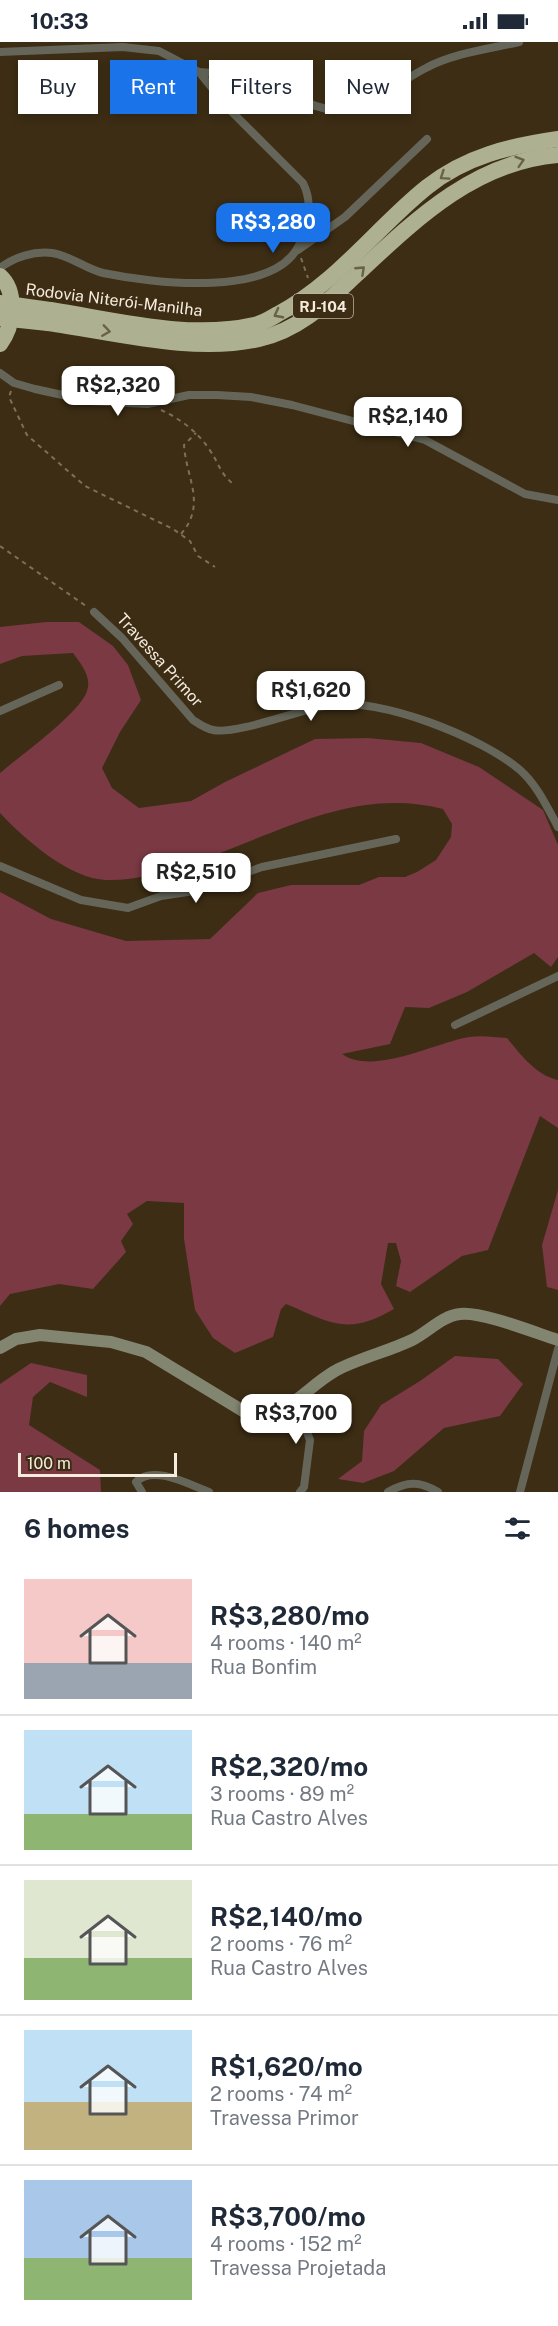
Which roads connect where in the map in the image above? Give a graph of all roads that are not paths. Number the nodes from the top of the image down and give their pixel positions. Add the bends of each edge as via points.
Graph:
1 (519, 42) edge
2 (136, 44) edge
3 (0, 52) edge
4 (199, 72) junction
5 (427, 139) dead end
6 (558, 139) edge
7 (558, 156) edge
8 (298, 250) junction
9 (0, 268) edge
10 (0, 276) edge
11 (0, 303) edge
12 (49, 316) junction
13 (0, 318) edge
14 (0, 344) edge
15 (0, 373) edge
16 (558, 500) edge
17 (94, 612) road end
18 (59, 685) dead end
19 (0, 711) edge
20 (558, 827) edge
21 (396, 839) dead end
22 (0, 867) edge
23 (558, 976) edge
24 (455, 1024) dead end
25 (558, 1340) edge
26 (0, 1348) edge
27 (558, 1349) edge
28 (295, 1402) junction
29 (142, 1492) edge
30 (209, 1492) edge
31 (300, 1492) edge
32 (388, 1492) edge
33 (438, 1492) edge
34 (520, 1492) edge

1 - 4 street via 427,67 377,99 337,110 318,107 223,73
2 - 3 street
2 - 4 street
4 - 8 street via 230,110 303,183 310,208
5 - 8 street via 345,217
6 -> 12 highway, Rodovia Niterói-Manilha / RJ-104 via 511,146 456,167 428,187 313,292 257,325 189,330
12 -> 7 highway, Rodovia Niterói-Manilha / RJ-104 via 187,343 259,339 292,328 318,310 442,199 496,168 533,157
8 - 9 street via 275,269 224,284 102,272 53,254 9,260
10 - 14 highway via 10,290 11,300 8,327
11 - 12 highway, Rodovia Niterói-Manilha / RJ-104, bridge
12 - 13 highway, Rodovia Niterói-Manilha / RJ-104, bridge
15 - 16 street via 14,383 90,401 147,404 189,395 217,395 292,405 425,440 525,494
17 - 20 street, Travessa Primor via 122,638 193,720 204,727 226,730 330,705 375,706 472,739 496,753 521,771
18 - 19 street
21 - 22 street via 262,867 194,891 161,896 128,908 81,900
23 - 24 street
25 - 28 street via 460,1314 413,1339 335,1371
26 - 28 street via 16,1339 40,1335 111,1342 146,1352 248,1414 266,1415
27 - 34 street
28 - 31 street via 310,1440
29 - 30 street via 136,1482 146,1475 165,1476
32 - 33 street via 415,1483

